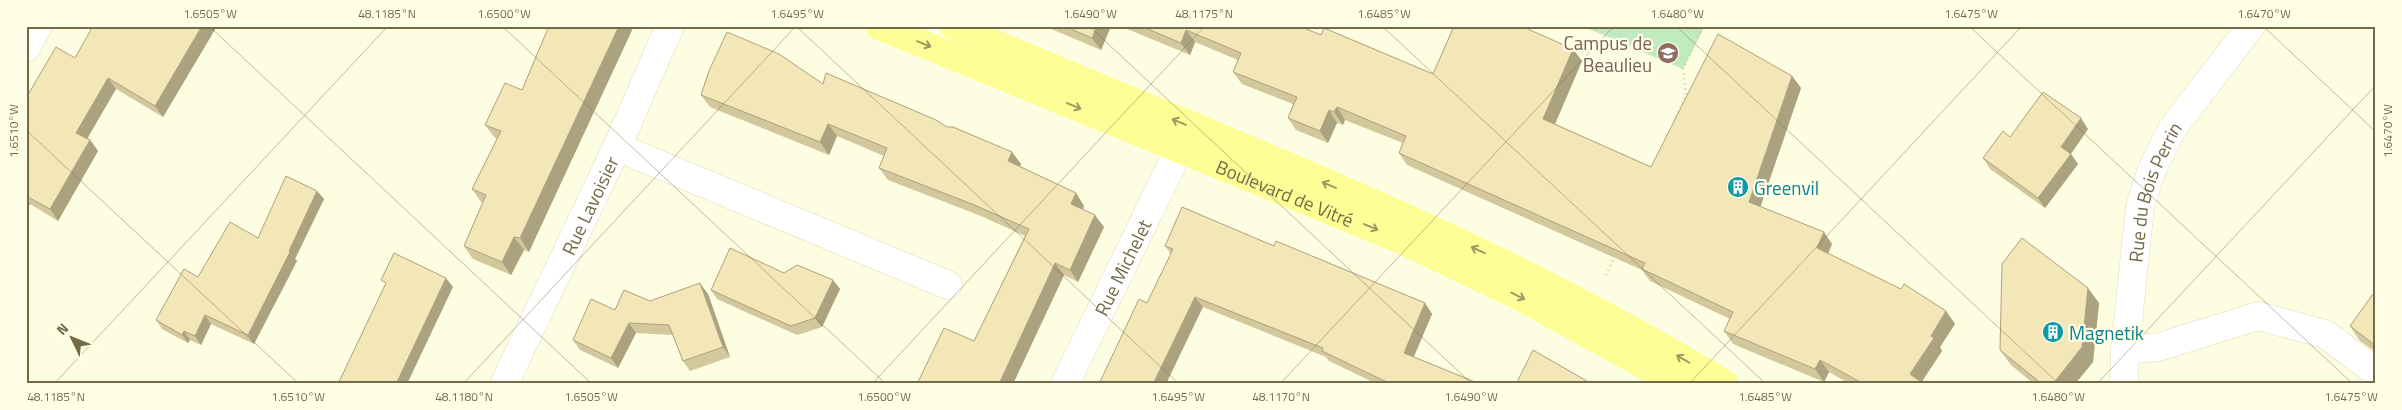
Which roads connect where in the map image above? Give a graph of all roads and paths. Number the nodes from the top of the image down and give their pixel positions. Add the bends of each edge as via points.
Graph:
1 (38, 26) edge
2 (670, 26) edge
3 (879, 26) edge
4 (954, 26) edge
5 (1702, 26) edge
6 (2251, 26) edge
7 (26, 48) edge
8 (1674, 122) edge
9 (617, 147) junction
10 (1178, 150) junction
11 (1617, 249) edge
12 (1606, 275) dead end
13 (948, 285) dead end
14 (2125, 350) junction
15 (2376, 372) edge
16 (504, 384) edge
17 (1065, 384) edge
18 (1678, 384) edge
19 (1725, 384) edge
20 (2124, 384) edge

1 - 7 street
2 - 9 street, Rue Lavoisier
3 -> 10 main road, Boulevard de Vitré
19 -> 4 main road, Boulevard de Vitré via 1583,303 1480,251
5 - 8 path via 1683,69 1686,96
6 - 14 street, Rue du Bois Perrin via 2172,129 2151,172 2140,207
9 - 13 street
9 - 16 street, Rue Lavoisier
10 - 17 street, Rue Michelet
10 -> 18 main road, Boulevard de Vitré via 1306,200 1460,268 1532,303
11 - 12 path
14 - 15 street via 2160,347 2258,316 2325,334
14 - 20 street, Rue du Bois Perrin

